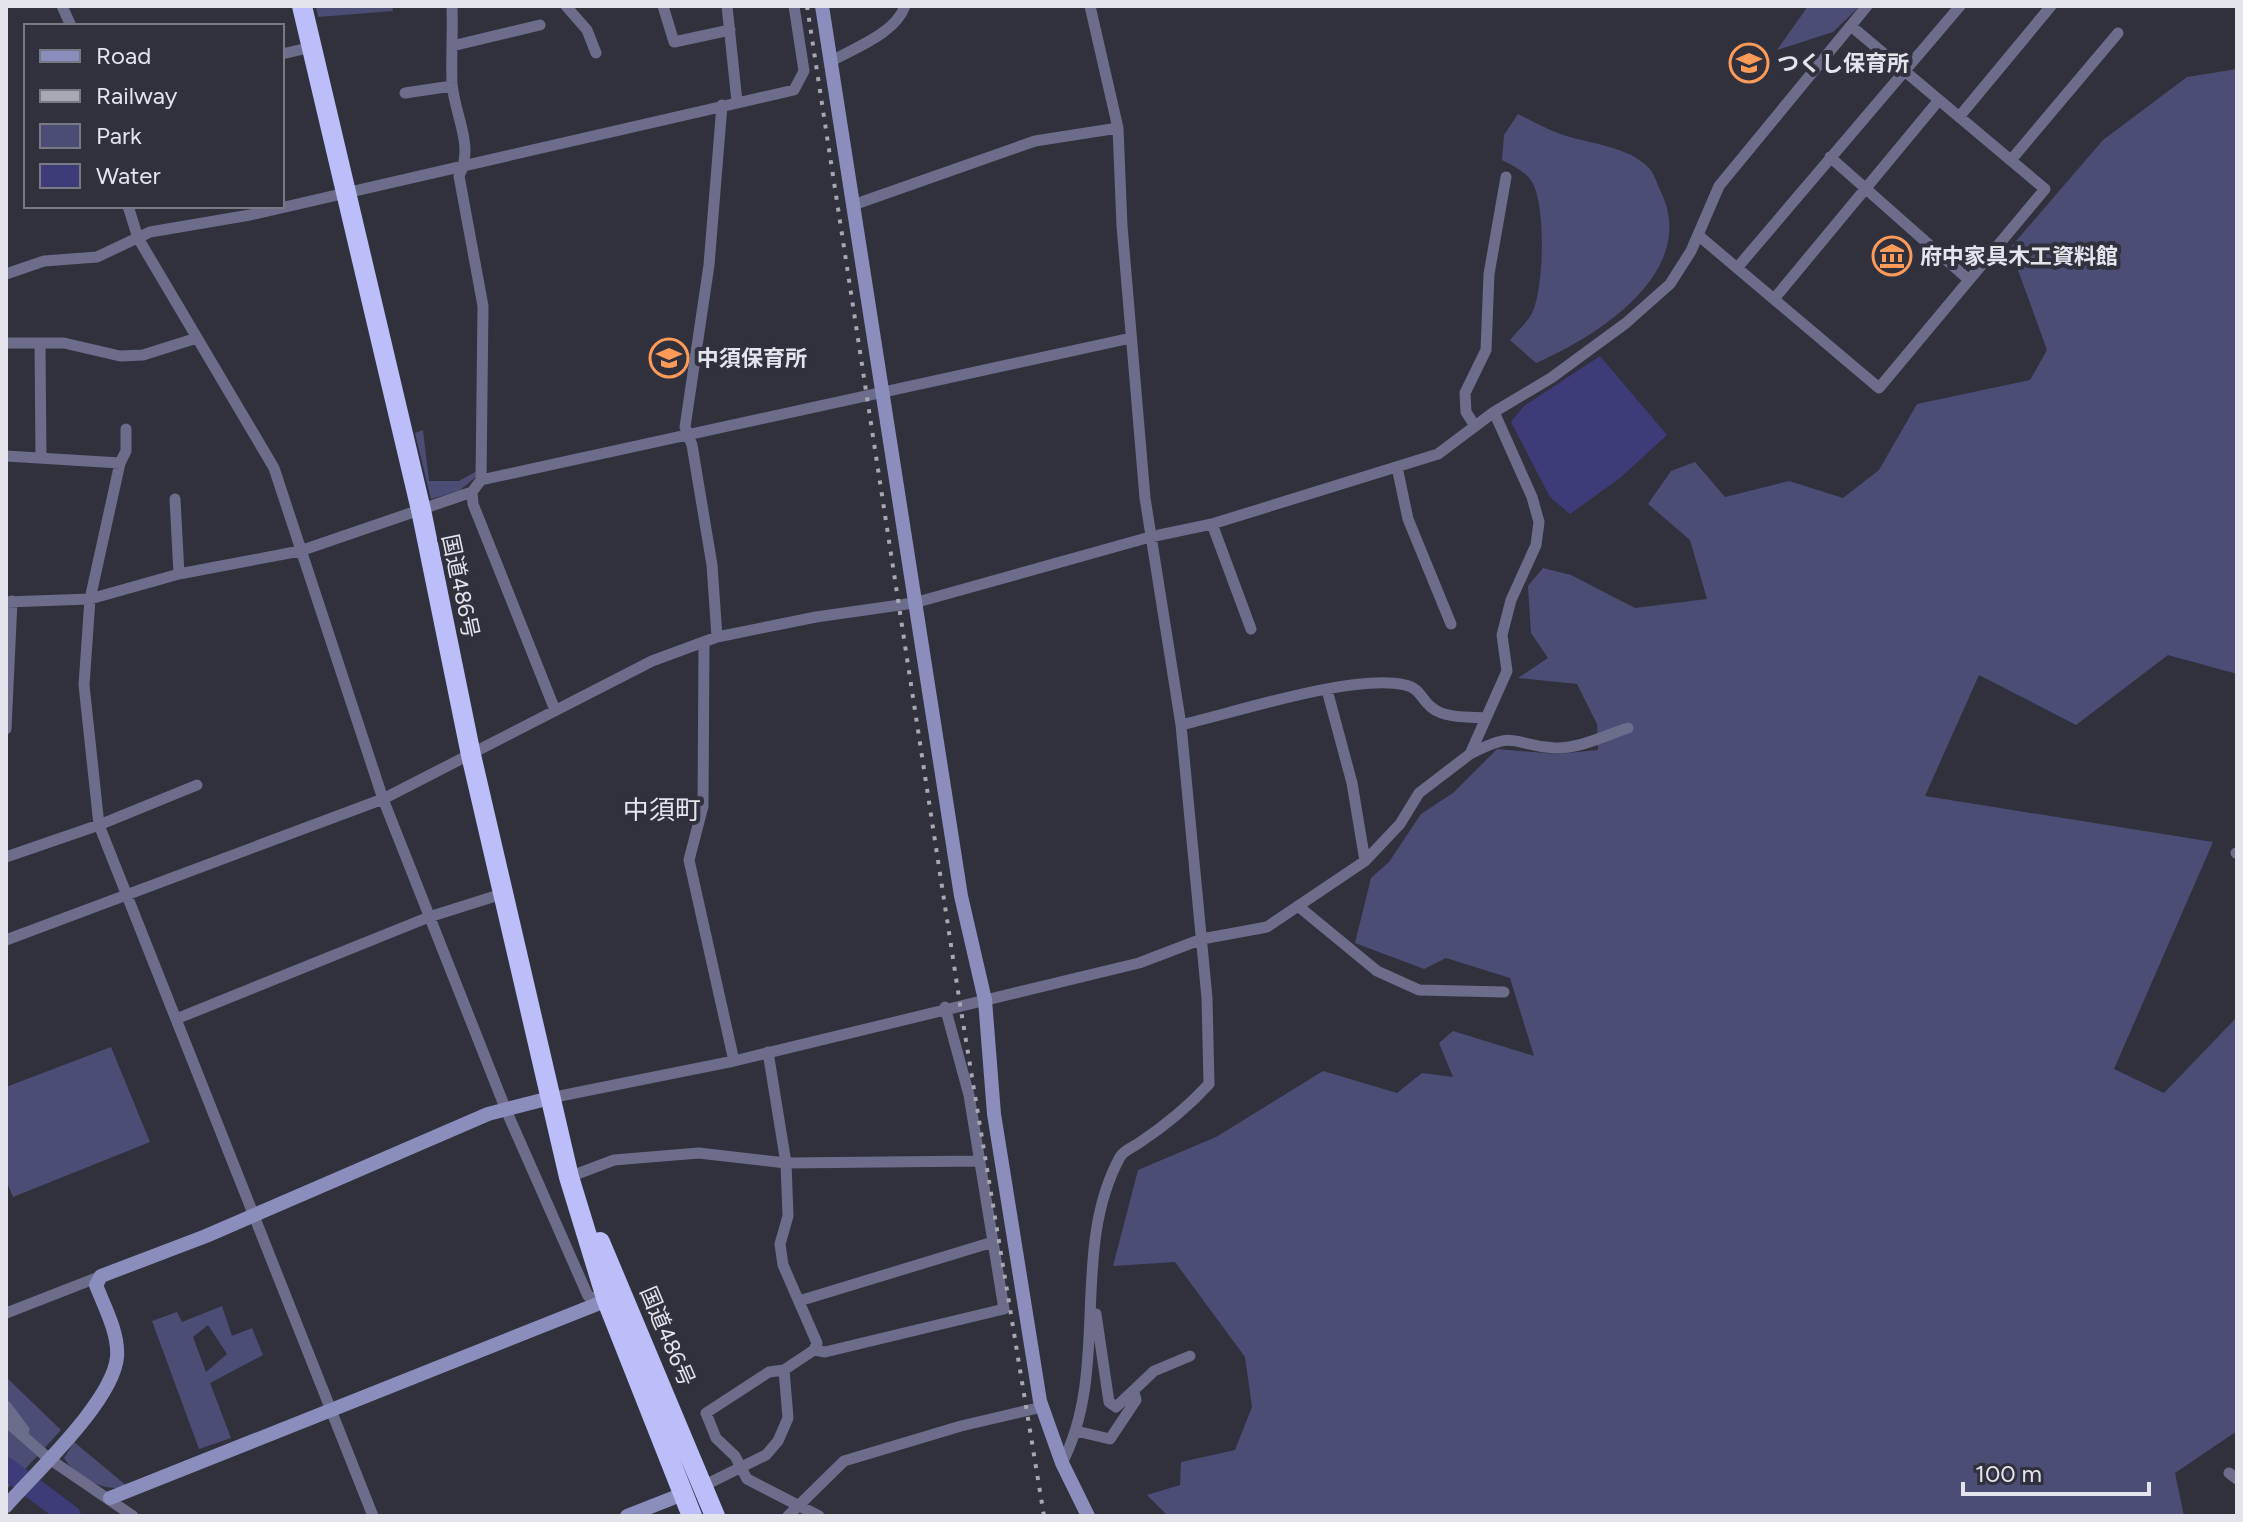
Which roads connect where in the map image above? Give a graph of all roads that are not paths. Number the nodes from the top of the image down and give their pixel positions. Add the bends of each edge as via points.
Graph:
1 (302, 6) edge
2 (452, 6) edge
3 (566, 6) edge
4 (663, 6) edge
5 (727, 6) edge
6 (794, 6) edge
7 (822, 6) edge
8 (905, 6) edge
9 (1090, 6) edge
10 (1867, 6) edge
11 (1960, 6) edge
12 (2051, 6) edge
13 (540, 25) dead end
14 (1851, 26) junction
15 (730, 30) junction
16 (2118, 33) dead end
17 (452, 46) junction
18 (312, 47) junction
19 (596, 53) dead end
20 (284, 54) edge
21 (830, 62) junction
22 (1903, 70) junction
23 (452, 86) junction
24 (405, 93) dead end
25 (1939, 100) junction
26 (737, 102) junction
27 (722, 105) junction
28 (1959, 117) junction
29 (1118, 128) junction
30 (1830, 157) junction
31 (2011, 160) junction
32 (466, 163) junction
33 (1506, 177) dead end
34 (1866, 188) junction
35 (346, 190) junction
36 (853, 205) junction
37 (284, 206) edge
38 (129, 208) edge
39 (277, 208) edge
40 (1698, 235) junction
41 (138, 238) junction
42 (1737, 268) junction
43 (6, 274) edge
44 (1969, 280) junction
45 (1774, 299) junction
46 (197, 338) junction
47 (1131, 338) junction
48 (6, 343) edge
49 (40, 343) junction
50 (881, 394) junction
51 (1494, 412) junction
52 (1475, 426) junction
53 (126, 429) dead end
54 (688, 435) junction
55 (6, 456) edge
56 (41, 458) junction
57 (120, 463) junction
58 (1397, 467) junction
59 (481, 480) junction
60 (472, 492) junction
61 (175, 499) dead end
62 (421, 510) junction
63 (1212, 524) junction
64 (1150, 537) junction
65 (300, 551) junction
66 (179, 574) junction
67 (90, 599) junction
68 (9, 602) edge
69 (914, 603) junction
70 (1451, 624) dead end
71 (1251, 629) dead end
72 (717, 637) junction
73 (704, 642) junction
74 (1327, 690) junction
75 (555, 710) junction
76 (1486, 718) junction
77 (1181, 725) junction
78 (1628, 728) dead end
79 (6, 729) edge
80 (1470, 754) junction
81 (471, 755) junction
82 (197, 785) dead end
83 (383, 799) junction
84 (99, 825) junction
85 (6, 857) edge
86 (1365, 861) junction
87 (505, 893) junction
88 (126, 894) junction
89 (1298, 906) junction
90 (429, 917) junction
91 (1202, 939) junction
92 (6, 940) edge
93 (1504, 992) dead end
94 (985, 1000) junction
95 (945, 1007) junction
96 (176, 1019) junction
97 (768, 1052) junction
98 (734, 1061) junction
99 (550, 1098) junction
100 (506, 1110) junction
101 (979, 1161) junction
102 (786, 1163) junction
103 (569, 1177) junction
104 (253, 1213) junction
105 (993, 1242) junction
106 (101, 1276) junction
107 (616, 1297) junction
108 (799, 1301) junction
109 (1092, 1307) junction
110 (6, 1313) edge
111 (814, 1350) junction
112 (1190, 1356) dead end
113 (784, 1370) junction
114 (1134, 1392) junction
115 (6, 1406) edge
116 (1042, 1407) junction
117 (330, 1409) junction
118 (6, 1421) edge
119 (1076, 1431) junction
120 (44, 1463) junction
121 (1062, 1463) junction
122 (740, 1466) junction
123 (704, 1486) junction
124 (683, 1494) junction
125 (110, 1498) junction
126 (797, 1504) junction
127 (6, 1506) edge
128 (133, 1516) edge
129 (373, 1516) edge
130 (627, 1516) edge
131 (692, 1516) edge
132 (715, 1516) edge
133 (788, 1516) edge
134 (819, 1516) edge
135 (1088, 1516) edge

1 - 18 highway, 国道486号
2 - 17 street
3 - 19 street via 587,30
4 - 15 street via 674,42
5 - 15 street
6 - 26 street via 804,71 794,90
7 - 21 street
8 - 21 street via 883,32
9 - 29 street
10 - 14 street
11 - 22 street
12 - 28 street
13 - 17 street
14 - 22 street
14 - 40 street via 1719,186
15 - 26 street
16 - 31 street
17 - 23 street
18 - 20 street
18 - 35 highway, 国道486号
21 - 36 street
22 - 25 street
22 - 30 street
23 - 24 street
23 - 32 street
25 - 28 street
25 - 34 street
26 - 27 street
27 - 32 street
27 - 54 street
28 - 31 street
29 - 36 street via 1023,145
29 - 47 street
30 - 34 street
30 - 42 street
31 - 44 street via 2045,189
32 - 35 street
32 - 59 street via 459,176 483,306
33 - 52 street via 1489,274 1486,350 1465,393 1466,412
34 - 44 street
34 - 45 street
35 - 37 street
35 - 62 highway, 国道486号
36 - 50 street
38 - 41 street
39 - 41 street
40 - 42 street
40 - 51 street via 1670,284 1626,323
41 - 43 street via 97,257 44,261
41 - 46 street
42 - 45 street
44 - 45 street via 1879,388
46 - 49 street via 143,355 120,356
46 - 65 street via 274,468
47 - 50 street
47 - 64 street
48 - 49 street
49 - 56 street
50 - 54 street
50 - 69 street
51 - 52 street
51 - 76 street via 1539,522 1536,545 1502,635 1507,671
52 - 58 street via 1438,454
53 - 57 street
54 - 59 street
54 - 72 street via 712,565
55 - 56 street
56 - 57 street
57 - 67 street
58 - 63 street
58 - 70 street via 1408,519
59 - 60 street
60 - 62 street
60 - 75 street
61 - 66 street
62 - 65 street
62 - 81 highway, 国道486号
63 - 64 street
63 - 71 street
64 - 69 street
64 - 77 street
65 - 66 street
65 - 83 street
66 - 67 street
67 - 68 street
67 - 84 street via 84,685
68 - 79 street
69 - 72 street
69 - 94 street via 961,896
72 - 73 street
73 - 75 street via 652,661
73 - 98 street via 703,806 689,860
74 - 76 street via 1365,682 1407,685 1420,691 1439,713
74 - 77 street
74 - 86 street via 1352,783
75 - 81 street
76 - 80 street
77 - 91 street
78 - 80 street via 1555,748 1499,739
80 - 86 street via 1419,793 1400,824
81 - 83 street
81 - 87 highway, 国道486号
82 - 84 street
83 - 88 street
83 - 90 street
84 - 85 street
84 - 88 street
86 - 89 street
87 - 90 street
87 - 99 highway, 国道486号
88 - 92 street
88 - 96 street
89 - 91 street via 1267,927
89 - 93 street via 1377,971 1419,990
90 - 96 street
90 - 100 street
91 - 94 street via 1139,963
91 - 109 street via 1209,1084 1177,1118 1121,1154 1097,1224
94 - 95 street
94 - 116 street via 994,1114
95 - 97 street
95 - 101 street via 969,1095
96 - 104 street
97 - 98 street
97 - 102 street
98 - 99 street
99 - 100 street
99 - 103 highway, 国道486号
100 - 104 street
100 - 107 street via 588,1296
101 - 102 street
101 - 105 street
102 - 103 street via 699,1153 614,1160
102 - 108 street via 788,1216 780,1244
103 - 107 highway, 国道486号
104 - 106 street
104 - 117 street
105 - 108 street
105 - 111 street via 1004,1309 825,1352
106 - 110 street
106 - 120 street via 96,1285 117,1356 109,1385
107 - 117 street
107 - 123 highway, 国道486号
107 - 124 highway, 国道486号
108 - 111 street via 817,1343
109 - 114 street via 1109,1402 1116,1407
109 - 119 street
111 - 113 street
112 - 114 street via 1154,1371
113 - 122 street via 788,1418 778,1441 766,1455
113 - 122 street via 769,1372 706,1413 716,1438
114 - 119 street via 1136,1400 1110,1439
115 - 120 street
116 - 121 street
116 - 126 street via 844,1461
117 - 125 street
117 - 129 street
118 - 120 street
119 - 121 street
120 - 125 street
120 - 127 street
121 - 135 street
122 - 123 street
122 - 126 street via 747,1479
123 - 124 street
123 - 132 highway, 国道486号
124 - 130 street
124 - 131 highway, 国道486号
125 - 128 street
126 - 133 street
126 - 134 street

